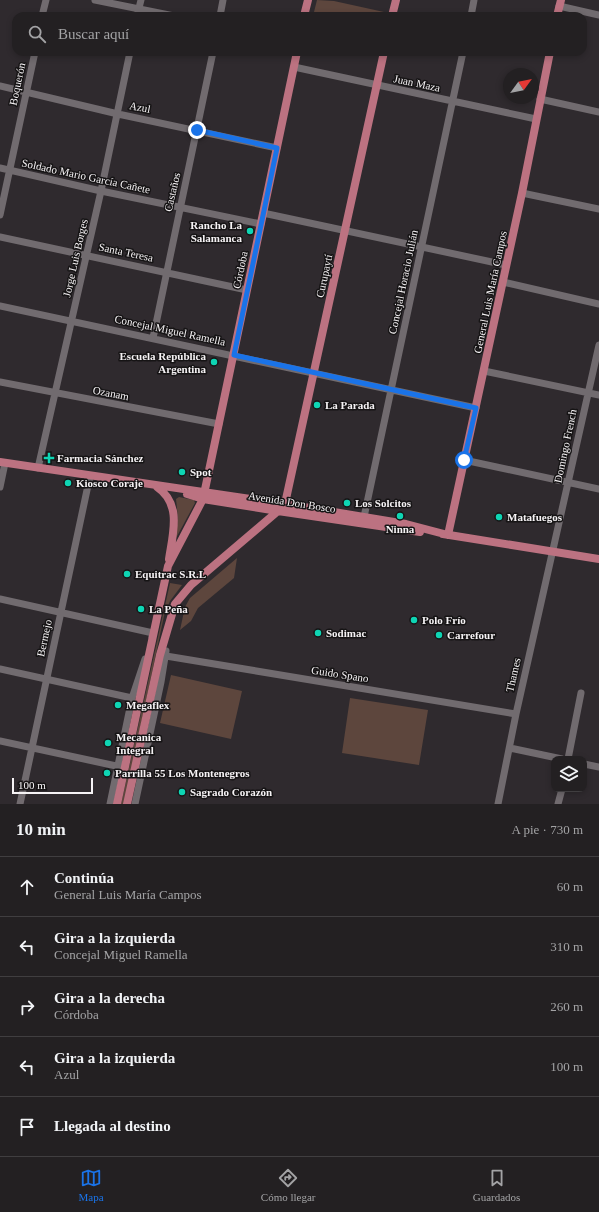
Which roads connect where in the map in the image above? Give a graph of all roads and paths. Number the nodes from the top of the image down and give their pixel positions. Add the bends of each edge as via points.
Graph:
1 (46, 0) edge
2 (95, 0) edge
3 (141, 0) edge
4 (223, 0) edge
5 (308, 0) edge
6 (396, 0) edge
7 (474, 0) edge
8 (560, 3) edge
9 (43, 12) edge
10 (138, 12) edge
11 (221, 12) edge
12 (305, 12) edge
13 (393, 12) edge
14 (472, 12) edge
15 (599, 15) edge
16 (34, 56) edge
17 (129, 56) edge
18 (212, 56) edge
19 (296, 56) edge
20 (383, 56) edge
21 (462, 56) edge
22 (549, 56) edge
23 (294, 67) junction
24 (0, 86) edge
25 (377, 86) junction
26 (26, 93) junction
27 (540, 99) junction
28 (452, 102) junction
29 (599, 112) edge
30 (118, 114) junction
31 (536, 119) junction
32 (197, 130) junction
33 (277, 148) junction
34 (0, 168) edge
35 (10, 170) junction
36 (101, 191) junction
37 (522, 193) junction
38 (180, 207) junction
39 (599, 209) edge
40 (263, 213) junction
41 (0, 215) edge
42 (261, 224) junction
43 (345, 229) junction
44 (0, 237) edge
45 (422, 246) junction
46 (86, 255) junction
47 (506, 265) junction
48 (166, 272) junction
49 (503, 282) junction
50 (247, 290) junction
51 (599, 304) edge
52 (0, 306) edge
53 (72, 321) junction
54 (153, 338) junction
55 (599, 345) edge
56 (234, 355) junction
57 (484, 371) junction
58 (314, 373) junction
59 (0, 382) edge
60 (391, 389) junction
61 (588, 392) junction
62 (56, 394) junction
63 (599, 395) edge
64 (476, 408) junction
65 (219, 424) junction
66 (464, 460) junction
67 (3, 463) edge
68 (38, 468) junction
69 (90, 476) junction
70 (568, 482) junction
71 (157, 486) junction
72 (0, 487) edge
73 (599, 489) edge
74 (204, 496) junction
75 (284, 504) junction
76 (278, 511) junction
77 (364, 517) junction
78 (448, 535) junction
79 (552, 551) junction
80 (599, 559) edge
81 (168, 566) junction
82 (0, 599) edge
83 (61, 612) junction
84 (153, 633) junction
85 (162, 655) junction
86 (0, 669) edge
87 (46, 679) junction
88 (581, 693) dead end
89 (132, 698) junction
90 (516, 714) junction
91 (0, 741) edge
92 (31, 748) junction
93 (510, 748) junction
94 (569, 756) edge
95 (551, 757) edge
96 (587, 765) edge
97 (121, 767) junction
98 (599, 767) edge
99 (561, 792) edge
100 (20, 804) edge
101 (110, 804) edge
102 (117, 804) edge
103 (127, 804) edge
104 (135, 804) edge
105 (498, 804) edge
106 (558, 804) edge

1 - 9 street
2 - 10 street
3 - 10 street
4 - 11 street
5 - 12 main road
6 - 13 main road
7 - 14 street
8 - 15 street
16 - 26 street, Boquerón
17 - 30 street, Jorge Luis Borges
18 - 32 street, Castaños
19 - 23 main road, Córdoba
20 - 25 main road, Curupaytí
21 - 28 street, Concejal Horacio Julián
22 - 27 main road, General Luis María Campos
23 - 25 street, Juan Maza
23 - 33 main road, Córdoba
24 - 26 street, Azul
25 - 28 street, Juan Maza
25 - 43 main road, Curupaytí
26 - 30 street, Azul
26 - 35 street, Boquerón
27 - 29 street
27 - 31 main road, General Luis María Campos
28 - 31 street, Juan Maza
28 - 45 street, Concejal Horacio Julián
30 - 32 street, Azul
30 - 36 street, Jorge Luis Borges
31 - 37 main road, General Luis María Campos
32 - 33 street, Azul
32 - 38 street, Castaños
33 - 40 main road, Córdoba
34 - 35 street, Soldado Mario García Cañete
35 - 36 street, Soldado Mario García Cañete
35 - 41 street, Boquerón
36 - 38 street, Soldado Mario García Cañete
36 - 46 street, Jorge Luis Borges
37 - 39 street
37 - 47 main road, General Luis María Campos
38 - 42 street, Soldado Mario García Cañete
38 - 48 street, Castaños
40 - 42 main road, Córdoba
40 - 43 street
42 - 50 main road, Córdoba
43 - 45 street
43 - 58 main road, Curupaytí
44 - 46 street, Santa Teresa
45 - 47 street
45 - 60 street, Concejal Horacio Julián
46 - 48 street, Santa Teresa
46 - 53 street, Jorge Luis Borges
47 - 49 main road, General Luis María Campos
48 - 50 street, Santa Teresa
48 - 54 street, Castaños
49 - 51 street
49 - 57 main road, General Luis María Campos
50 - 56 main road, Córdoba
52 - 53 street, Concejal Miguel Ramella
53 - 54 street, Concejal Miguel Ramella
53 - 62 street, Jorge Luis Borges
54 - 56 street, Concejal Miguel Ramella
55 - 61 street, Domingo French
56 - 58 street, Concejal Miguel Ramella
56 - 65 main road, Córdoba
57 - 61 street
57 - 64 main road, General Luis María Campos
58 - 60 street, Concejal Miguel Ramella
58 - 75 main road, Curupaytí
59 - 62 street, Ozanam
60 - 64 street, Concejal Miguel Ramella
60 - 77 street, Concejal Horacio Julián
61 - 63 street
61 - 70 street, Domingo French
62 - 65 street, Ozanam
62 - 68 street, Jorge Luis Borges
64 - 66 main road, General Luis María Campos
65 - 74 main road, Córdoba
66 - 70 street
66 - 78 main road, General Luis María Campos
67 - 68 main road, Avenida Don Bosco
67 - 72 street
68 - 69 main road, Avenida Don Bosco
69 - 71 main road, Avenida Don Bosco
69 - 83 street, Bermejo
70 - 73 street
70 - 79 street, Domingo French
71 - 74 main road, Avenida Don Bosco
71 - 81 main road via 169,496 173,509
74 - 75 main road, Avenida Don Bosco
74 - 76 main road, Avenida Don Bosco
74 - 81 main road, Córdoba
75 - 76 main road
75 - 77 main road, Avenida Don Bosco
76 - 78 main road, Avenida Don Bosco
76 - 85 main road via 185,591 172,612
77 - 78 main road, Avenida Don Bosco
78 - 79 main road, Avenida Don Bosco
79 - 80 main road, Avenida Don Bosco
79 - 90 street, Thames
81 - 84 main road
82 - 83 street
83 - 84 street
83 - 87 street, Bermejo
84 - 89 street
84 - 97 main road
85 - 90 street, Guido Spano
85 - 103 main road
85 - 104 street
86 - 87 street
87 - 89 street
87 - 92 street, Bermejo
88 - 94 street
89 - 97 street
90 - 93 street, Thames
91 - 92 street
92 - 97 street
92 - 100 street, Bermejo
93 - 95 street
93 - 105 street, Thames
96 - 98 street
97 - 101 street
97 - 102 main road
99 - 106 street

